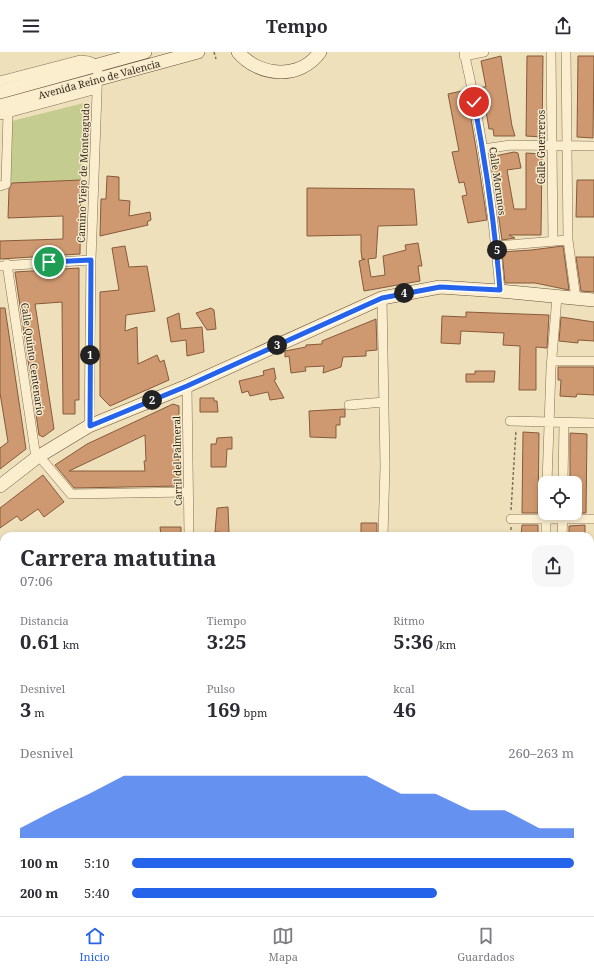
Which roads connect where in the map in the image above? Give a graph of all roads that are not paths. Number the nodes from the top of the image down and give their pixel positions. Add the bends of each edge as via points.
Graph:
1 (145, 52) edge
2 (198, 52) edge
3 (238, 52) edge
4 (320, 52) edge
5 (484, 52) edge
6 (551, 52) edge
7 (566, 52) edge
8 (464, 54) edge
9 (98, 65) junction
10 (0, 81) edge
11 (97, 84) junction
12 (0, 92) edge
13 (3, 112) edge
14 (552, 145) junction
15 (567, 146) junction
16 (594, 146) edge
17 (483, 149) junction
18 (3, 185) edge
19 (568, 240) junction
20 (552, 241) junction
21 (496, 246) junction
22 (91, 260) junction
23 (4, 265) edge
24 (500, 290) junction
25 (557, 297) junction
26 (382, 298) junction
27 (576, 299) junction
28 (594, 300) edge
29 (553, 361) junction
30 (594, 361) edge
31 (187, 386) junction
32 (384, 402) junction
33 (349, 405) dead end
34 (513, 422) road end
35 (549, 422) junction
36 (564, 423) junction
37 (594, 423) edge
38 (90, 426) junction
39 (38, 457) junction
40 (547, 476) edge
41 (563, 476) edge
42 (0, 486) edge
43 (188, 492) junction
44 (538, 517) edge
45 (582, 518) edge
46 (511, 519) road end
47 (594, 519) edge
48 (546, 520) edge
49 (563, 520) edge
50 (189, 532) edge
51 (383, 532) edge
52 (546, 532) edge
53 (562, 532) edge

1 - 9 street, Avenida Reino de Valencia
2 - 11 street, Avenida Reino de Valencia
3 - 4 street via 258,68 283,73 302,68
5 - 8 street
6 - 14 street, Calle Guerreros
7 - 15 street
8 - 17 street, Calle Morunos
9 - 10 street via 89,60 80,60
9 - 11 street, Camino Viejo de Monteagudo
9 - 12 street, Avenida Reino de Valencia
11 - 13 street, Avenida Reino de Valencia
11 - 22 street, Camino Viejo de Monteagudo
13 - 18 street
14 - 15 street
14 - 17 street via 511,145
14 - 20 street, Calle Guerreros
15 - 16 street
15 - 19 street
17 - 21 street, Calle Morunos
19 - 20 street
19 - 27 street
20 - 21 street
21 - 24 street, Calle Morunos
22 - 23 street
22 - 38 street, Camino Viejo de Monteagudo
23 - 39 street, Calle Quinto Centenario
24 - 25 street
24 - 26 street via 440,287
25 - 27 street
25 - 29 street
26 - 31 street
26 - 32 street
27 - 28 street
29 - 30 street
29 - 35 street
31 - 38 street
31 - 43 street, Carril del Palmeral
32 - 33 street
32 - 51 street
34 - 35 street
35 - 36 street
35 - 40 street
36 - 37 street
36 - 41 street
38 - 39 street
39 - 42 street
39 - 43 street via 71,494
43 - 50 street, Carril del Palmeral
44 - 46 street
45 - 47 street
48 - 52 street
49 - 53 street

